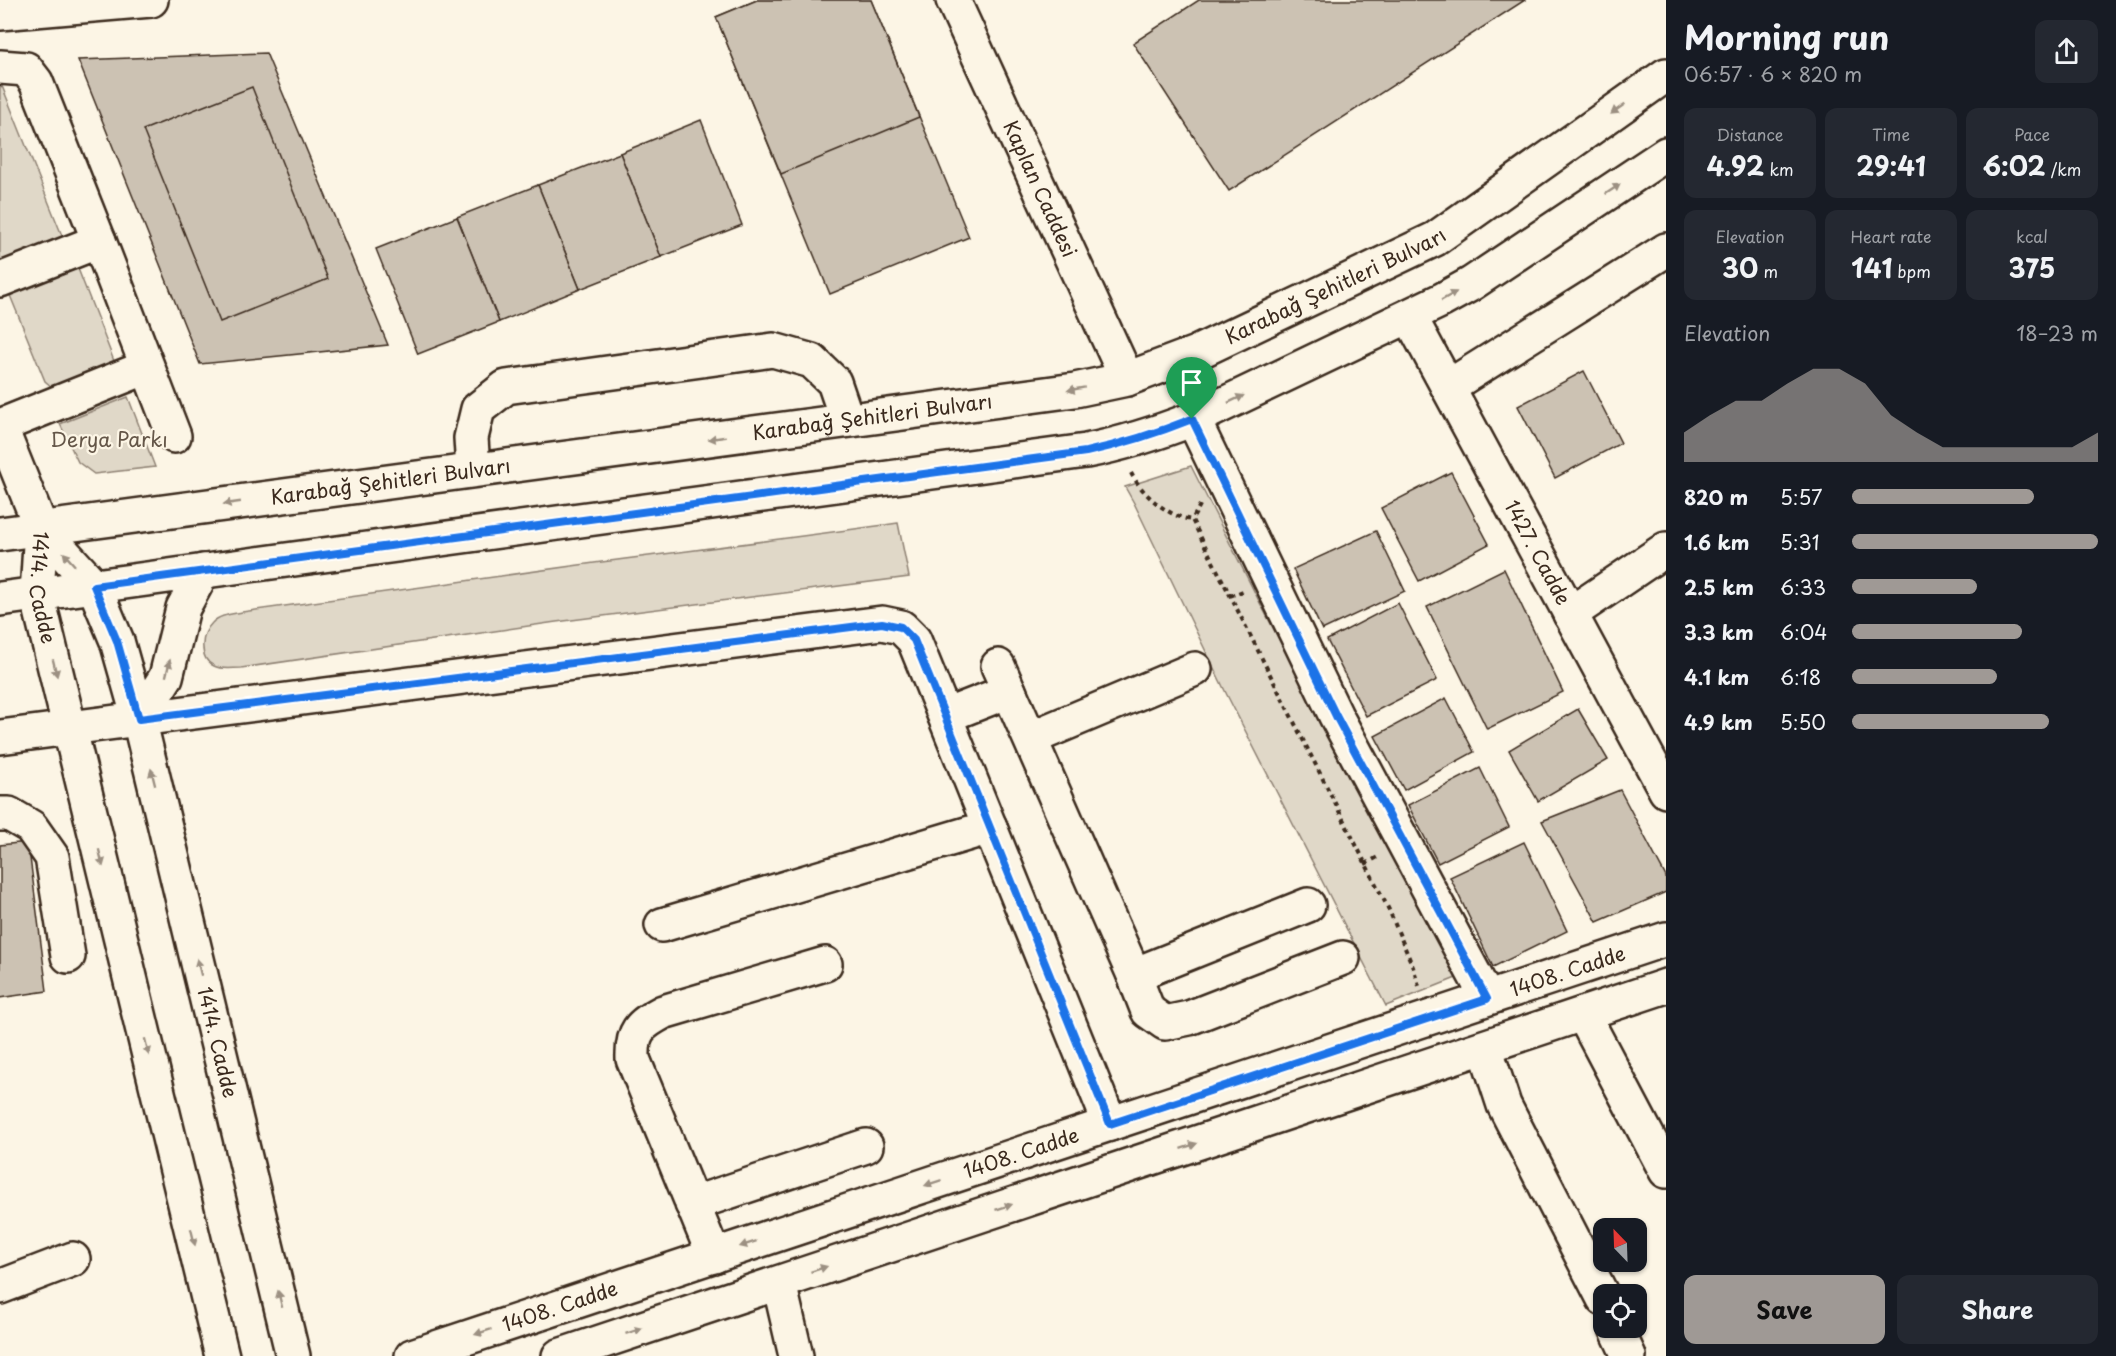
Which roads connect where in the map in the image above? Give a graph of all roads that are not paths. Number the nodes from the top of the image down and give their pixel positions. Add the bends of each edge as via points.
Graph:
1 (151, 0) edge
2 (953, 0) edge
3 (0, 13) edge
4 (0, 67) edge
5 (1666, 75) edge
6 (1666, 154) edge
7 (99, 241) junction
8 (1666, 250) edge
9 (0, 280) edge
10 (1410, 317) junction
11 (147, 368) junction
12 (1127, 379) junction
13 (1448, 387) junction
14 (1192, 419) junction
15 (847, 420) junction
16 (0, 426) edge
17 (174, 436) dead end
18 (473, 470) junction
19 (41, 528) junction
20 (0, 534) edge
21 (1666, 549) edge
22 (203, 571) junction
23 (94, 586) junction
24 (37, 594) junction
25 (0, 599) edge
26 (1570, 614) junction
27 (1195, 669) dead end
28 (945, 716) junction
29 (139, 719) junction
30 (69, 728) junction
31 (0, 737) edge
32 (1031, 738) junction
33 (1666, 790) edge
34 (0, 814) edge
35 (990, 827) junction
36 (1308, 905) dead end
37 (662, 925) dead end
38 (1666, 939) edge
39 (68, 956) dead end
40 (1343, 958) dead end
41 (825, 964) dead end
42 (1134, 975) junction
43 (1666, 986) edge
44 (1487, 999) junction
45 (1583, 1014) junction
46 (1485, 1047) junction
47 (1110, 1124) junction
48 (866, 1146) dead end
49 (1666, 1171) edge
50 (692, 1204) junction
51 (714, 1256) junction
52 (73, 1258) dead end
53 (779, 1283) junction
54 (1596, 1284) edge
55 (0, 1287) edge
56 (1621, 1338) edge
57 (222, 1356) edge
58 (293, 1356) edge
59 (412, 1356) edge
60 (559, 1356) edge
61 (796, 1356) edge
62 (1629, 1356) edge

1 - 3 main road
2 - 12 main road, Kaplan Caddesi
4 - 7 main road via 26,69 36,82
5 -> 12 main road, Karabağ Şehitleri Bulvarı via 1435,239 1196,353
10 -> 6 main road via 1470,284
7 - 9 main road
7 - 11 main road
8 - 13 main road
10 - 13 main road, 1427. Cadde
14 -> 10 main road
11 - 16 main road
11 - 17 main road
12 -> 15 main road, Karabağ Şehitleri Bulvarı via 1075,390
13 - 26 main road, 1427. Cadde
14 - 22 main road via 1121,444 1074,453
14 - 44 main road via 1336,716
15 -> 18 main road, Karabağ Şehitleri Bulvarı
15 - 18 main road via 834,382 812,361 773,350 762,351 506,387 478,409 471,438
16 - 19 main road
18 -> 19 main road, Karabağ Şehitleri Bulvarı
19 - 20 main road, Karabağ Şehitleri Bulvarı
23 -> 19 main road, 1414. Cadde
19 - 24 main road, 1414. Cadde
21 - 26 main road
22 - 23 main road
29 -> 22 main road via 166,677 183,608
23 - 24 main road
23 - 29 main road, 1414. Cadde via 117,641
24 - 25 main road
24 -> 30 main road, 1414. Cadde
26 - 33 main road, 1427. Cadde
27 - 32 main road
28 - 29 main road via 914,640 901,627 882,623
28 - 32 main road via 1003,678
28 - 35 main road
29 - 30 main road
58 -> 29 main road, 1414. Cadde
30 - 31 main road
30 -> 57 main road, 1414. Cadde
32 - 42 main road
34 - 39 main road via 9,814 32,827 52,857
35 - 37 main road
35 - 47 main road
36 - 42 main road
38 - 44 main road, 1408. Cadde
40 - 42 main road via 1189,1018 1165,1023 1148,1011
41 - 50 main road via 663,1012 645,1022 632,1040 633,1059
43 - 45 main road
44 - 47 main road, 1408. Cadde
45 - 46 main road
45 - 49 main road
53 -> 46 main road
46 - 54 main road via 1504,1105
47 -> 51 main road, 1408. Cadde
48 - 50 main road
50 - 51 main road
51 -> 59 main road, 1408. Cadde
52 - 55 main road
60 -> 53 main road
53 - 61 main road
56 - 62 main road

